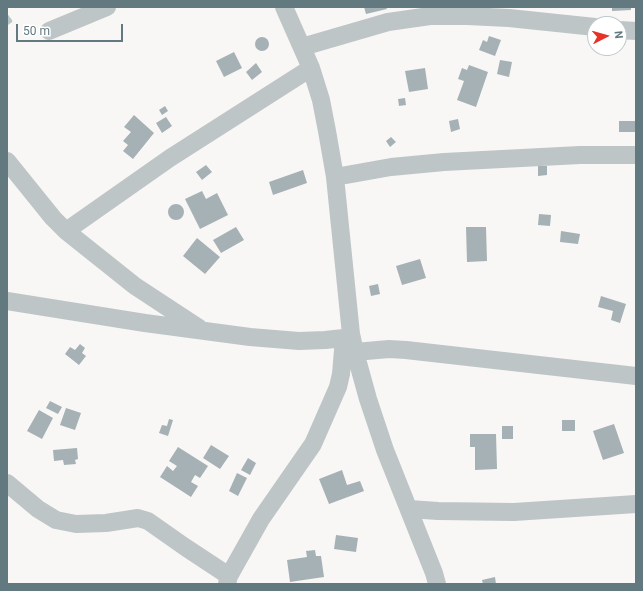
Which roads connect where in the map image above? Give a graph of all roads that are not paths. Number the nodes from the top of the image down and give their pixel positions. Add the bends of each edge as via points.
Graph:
1 (107, 7) edge
2 (284, 7) edge
3 (587, 26) edge
4 (49, 31) dead end
5 (302, 47) junction
6 (311, 68) junction
7 (636, 155) edge
8 (7, 162) edge
9 (335, 177) junction
10 (66, 231) junction
11 (7, 301) edge
12 (203, 330) junction
13 (347, 336) junction
14 (355, 352) junction
15 (636, 376) edge
16 (7, 483) edge
17 (636, 504) edge
18 (409, 509) junction
19 (228, 580) edge
20 (437, 584) edge

1 - 4 street
2 - 5 street
3 - 5 street via 509,18 430,16 388,22
5 - 6 street
6 - 9 street via 321,100
6 - 10 street via 170,158
7 - 9 street via 580,155 444,162 391,167
8 - 10 street
9 - 13 street
10 - 12 street via 135,286
11 - 12 street
12 - 13 street via 299,341
13 - 14 street
13 - 19 street via 338,387 313,444 261,519
14 - 15 street via 406,350
14 - 18 street via 385,450
16 - 19 street via 38,509 56,520 76,524 138,518 148,521
17 - 18 street via 514,512
18 - 20 street

